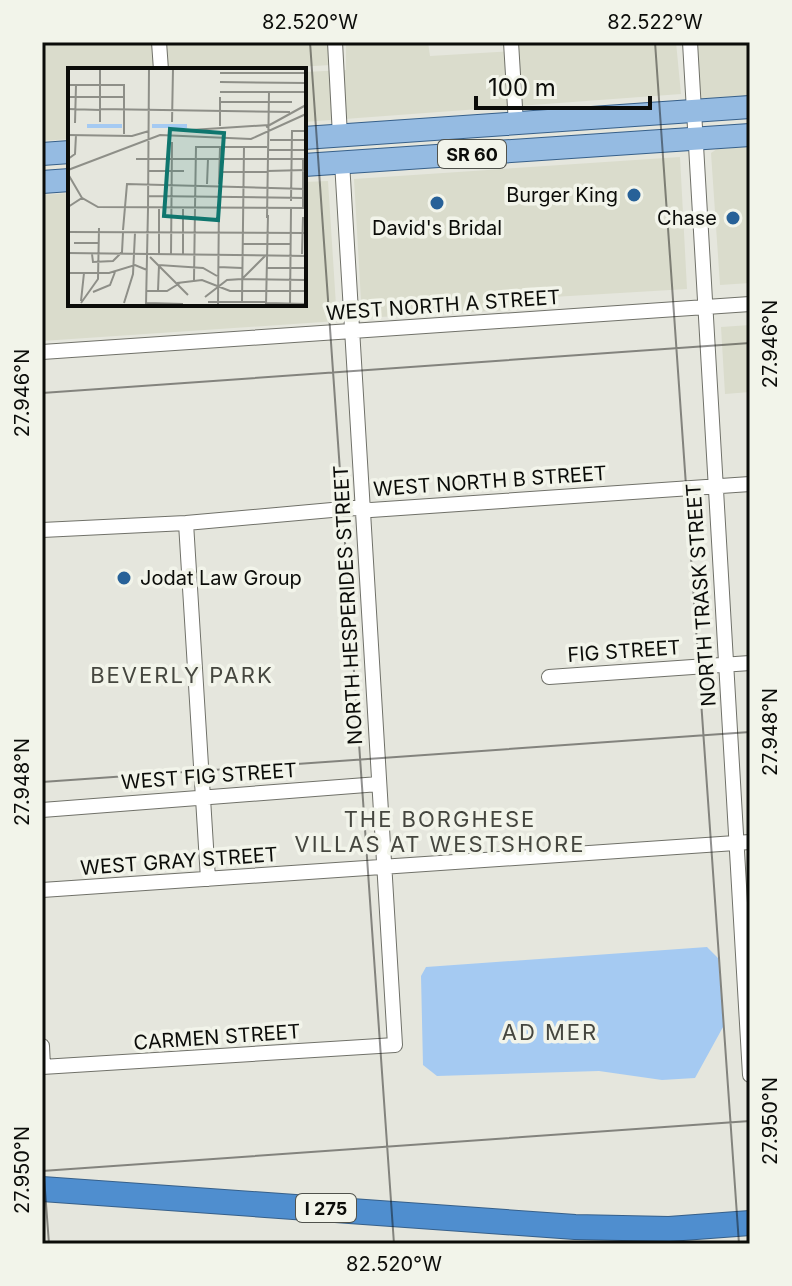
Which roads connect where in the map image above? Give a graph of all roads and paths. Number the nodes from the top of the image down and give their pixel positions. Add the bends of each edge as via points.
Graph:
1 (159, 42) edge
2 (335, 42) edge
3 (511, 42) edge
4 (690, 42) edge
5 (161, 68) edge
6 (750, 107) edge
7 (694, 112) junction
8 (516, 124) junction
9 (445, 129) junction
10 (750, 135) edge
11 (340, 136) junction
12 (306, 138) edge
13 (696, 138) junction
14 (68, 152) edge
15 (306, 152) edge
16 (42, 154) edge
17 (342, 162) junction
18 (306, 165) edge
19 (68, 180) edge
20 (42, 182) edge
21 (750, 304) edge
22 (705, 308) junction
23 (352, 331) junction
24 (42, 352) edge
25 (750, 484) edge
26 (715, 486) junction
27 (363, 509) junction
28 (186, 523) junction
29 (42, 530) edge
30 (750, 663) edge
31 (726, 665) junction
32 (549, 677) dead end
33 (379, 784) junction
34 (202, 796) junction
35 (42, 810) edge
36 (743, 842) edge
37 (384, 867) junction
38 (208, 879) junction
39 (42, 890) edge
40 (395, 1045) joint
41 (42, 1046) edge
42 (43, 1067) edge
43 (750, 1075) edge
44 (42, 1187) edge
45 (750, 1212) edge
46 (750, 1223) edge
47 (575, 1227) junction

1 - 5 street
2 - 11 street
3 - 8 street
4 - 7 street, NORTH TRASK STREET
6 - 7 main road, SR 60
7 - 8 main road, SR 60
7 - 13 street, NORTH TRASK STREET
8 - 9 main road, SR 60
9 - 11 main road, SR 60
9 - 17 main road via 406,141 346,147
10 - 13 main road, SR 60
11 - 12 main road, SR 60
11 - 15 main road via 336,149
13 - 17 main road, SR 60
13 - 22 street, NORTH TRASK STREET
14 - 16 main road
17 - 18 main road, SR 60
17 - 23 street, NORTH HESPERIDES STREET
19 - 20 main road
21 - 22 street, WEST NORTH A STREET
22 - 23 street, WEST NORTH A STREET
22 - 26 street, NORTH TRASK STREET
23 - 24 street, WEST NORTH A STREET
23 - 27 street, NORTH HESPERIDES STREET
25 - 26 street, WEST NORTH B STREET
26 - 27 street, WEST NORTH B STREET
26 - 31 street, NORTH TRASK STREET
27 - 28 street, WEST NORTH B STREET
27 - 33 street, NORTH HESPERIDES STREET
28 - 29 street, WEST NORTH B STREET
28 - 34 street
30 - 31 street, FIG STREET
31 - 32 street, FIG STREET
31 - 36 street, NORTH TRASK STREET
33 - 34 street, WEST FIG STREET
33 - 37 street, NORTH HESPERIDES STREET
34 - 35 street, WEST FIG STREET
34 - 38 street
36 - 37 street, WEST GRAY STREET
36 - 43 street, NORTH TRASK STREET
37 - 38 street, WEST GRAY STREET
37 - 40 street, NORTH HESPERIDES STREET
38 - 39 street, WEST GRAY STREET
40 - 42 street, CARMEN STREET
41 - 42 street
44 - 47 highway, I 275
45 - 47 highway via 670,1223
46 - 47 highway, I 275 via 669,1229

